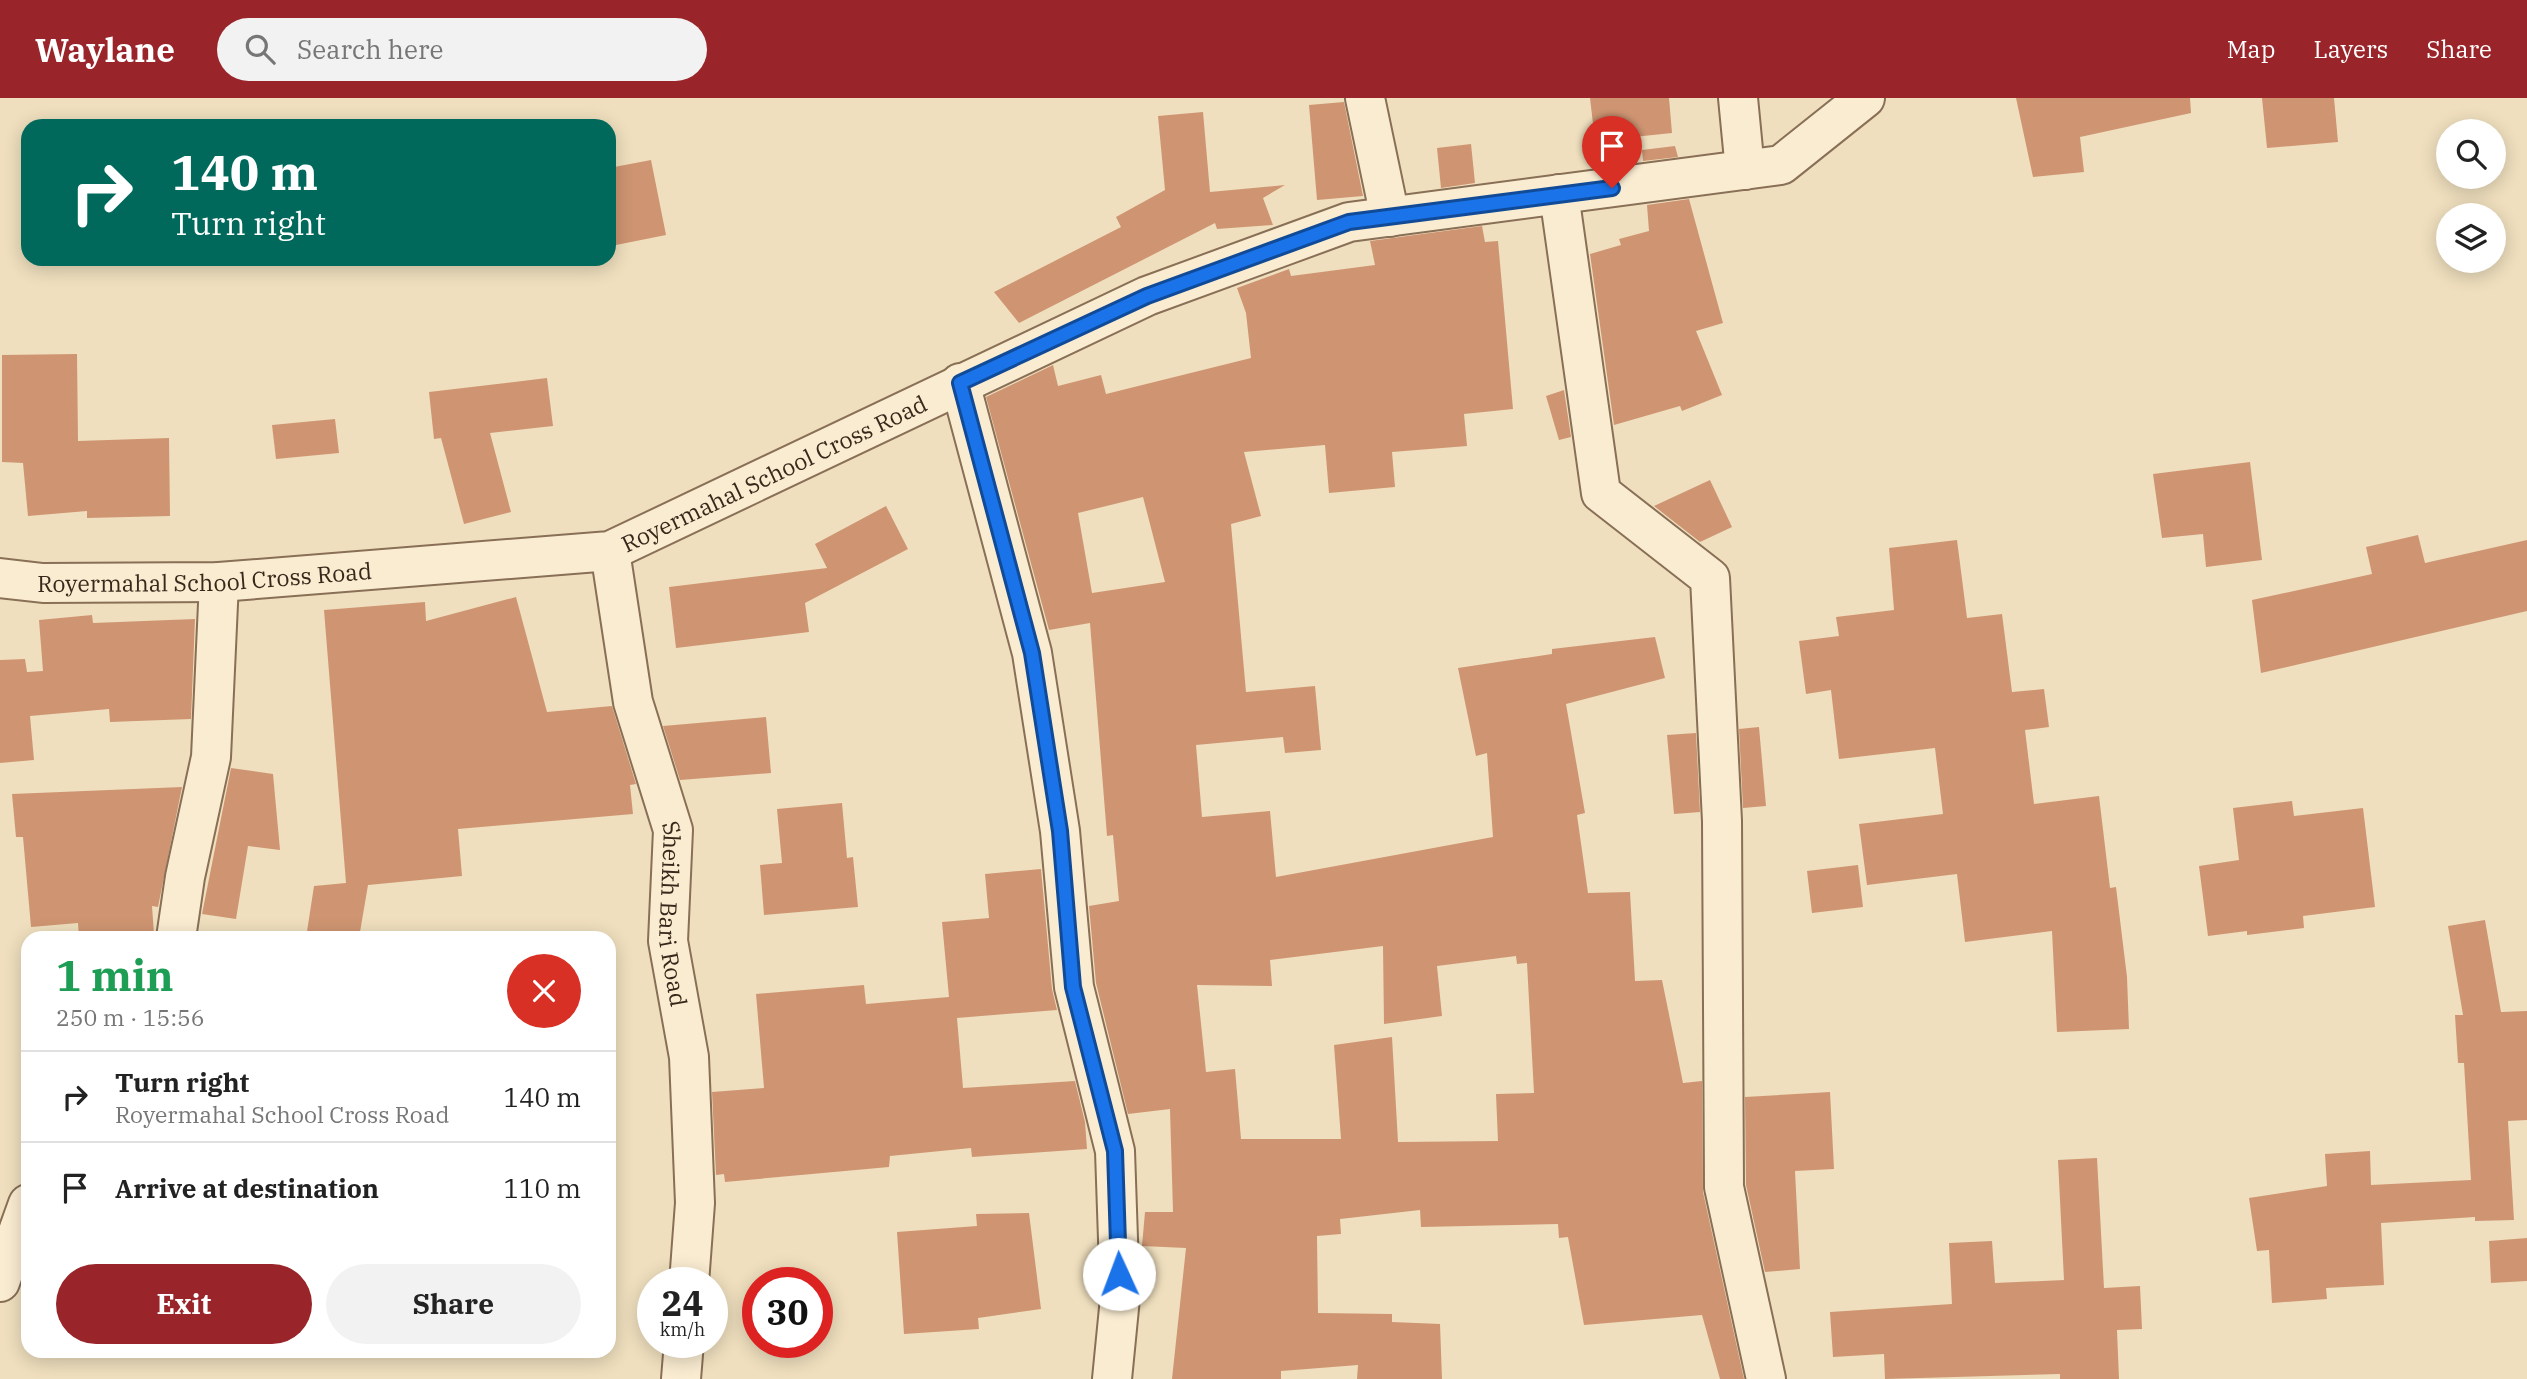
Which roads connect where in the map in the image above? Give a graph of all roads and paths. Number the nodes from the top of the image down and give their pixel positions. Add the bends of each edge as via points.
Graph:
1 (1365, 98) edge
2 (1738, 98) edge
3 (1865, 98) edge
4 (1745, 170) junction
5 (1559, 194) junction
6 (1390, 217) junction
7 (960, 383) junction
8 (610, 551) junction
9 (0, 578) edge
10 (219, 582) junction
11 (177, 931) edge
12 (21, 1224) edge
13 (690, 1267) edge
14 (0, 1282) edge
15 (683, 1358) edge
16 (681, 1379) edge
17 (1112, 1379) edge
18 (1766, 1379) edge

1 - 6 street
2 - 4 street
3 - 4 street, Royermahal School Cross Road via 1782,165
4 - 5 street, Royermahal School Cross Road
5 - 6 street, Royermahal School Cross Road
5 - 18 street via 1601,493 1710,578 1722,821 1724,1187
6 - 7 street, Royermahal School Cross Road via 1349,222 1147,296
7 - 8 street, Royermahal School Cross Road
7 - 17 street via 1032,653 1060,831 1073,987 1115,1151 1119,1298
8 - 10 street, Royermahal School Cross Road
8 - 13 street, Sheikh Bari Road via 633,702 673,830 668,941 689,1057 695,1203
9 - 10 street, Royermahal School Cross Road via 43,583
10 - 11 street via 211,757
12 - 14 street
15 - 16 street

